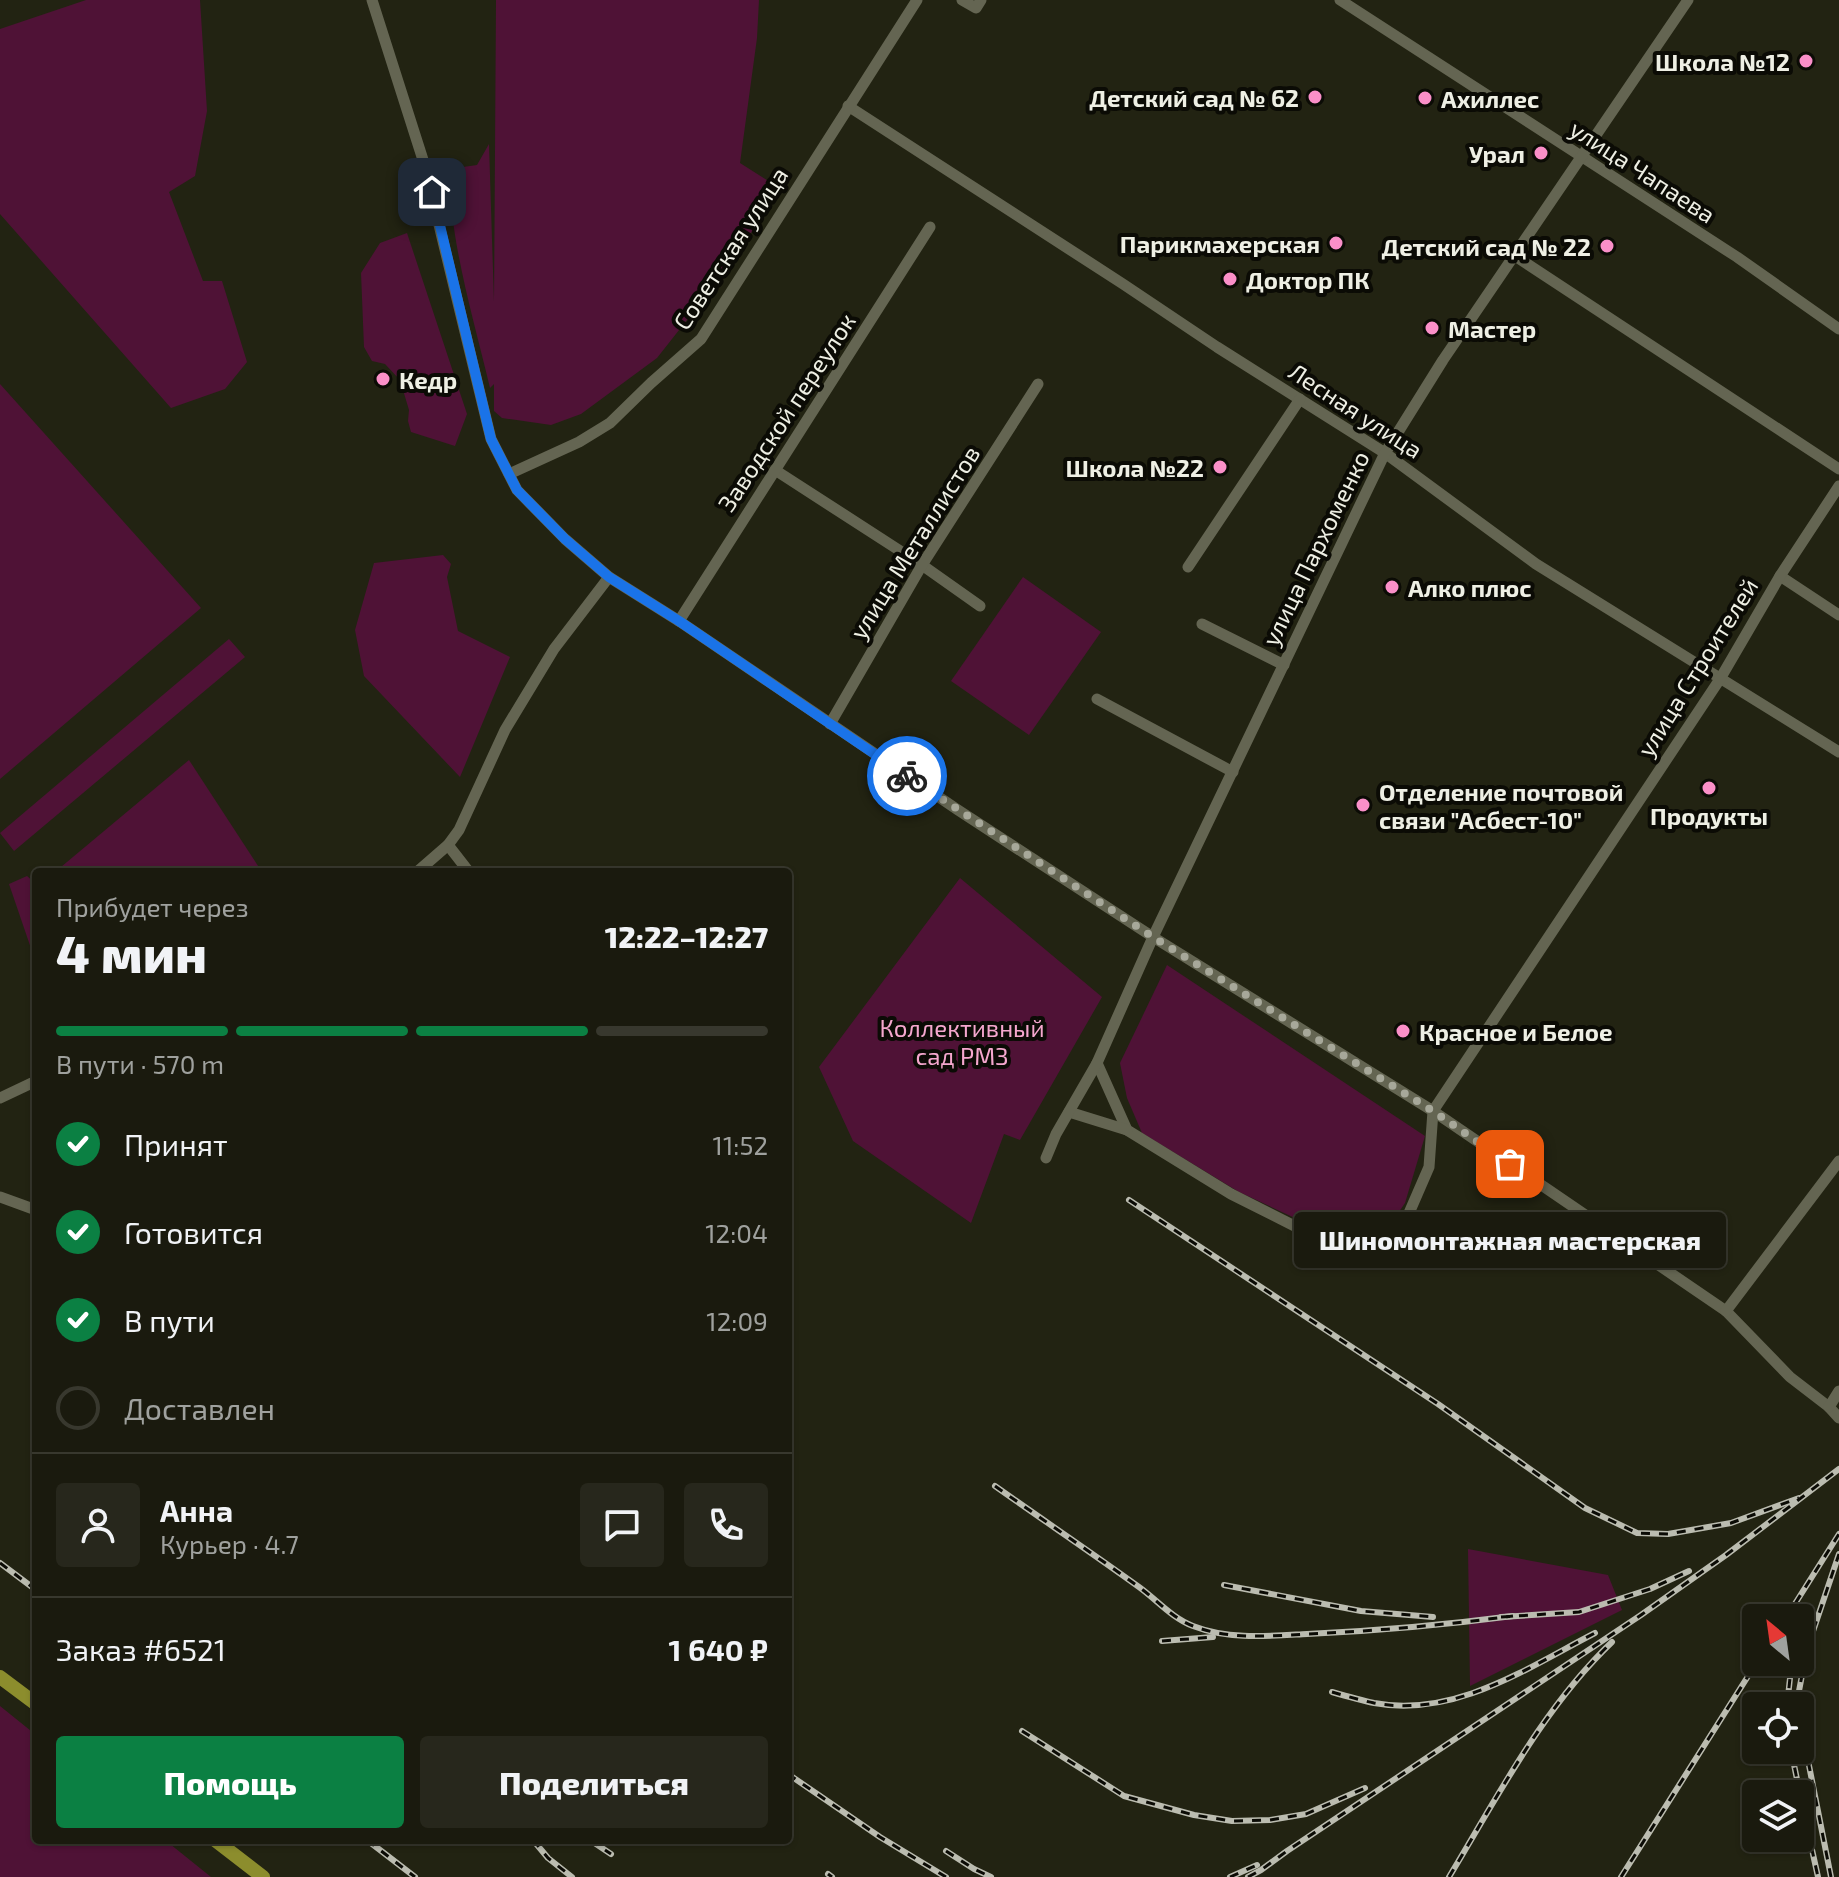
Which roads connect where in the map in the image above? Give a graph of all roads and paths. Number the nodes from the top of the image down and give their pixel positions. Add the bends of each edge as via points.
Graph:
1 (372, 0) edge
2 (917, 0) edge
3 (962, 0) edge
4 (981, 0) edge
5 (1340, 0) edge
6 (1688, 0) edge
7 (848, 106) junction
8 (1582, 158) junction
9 (930, 227) dead end
10 (1515, 256) junction
11 (1839, 329) edge
12 (1038, 384) dead end
13 (1300, 399) junction
14 (1385, 453) junction
15 (1839, 469) edge
16 (775, 470) junction
17 (509, 474) junction
18 (1839, 486) edge
19 (922, 565) junction
20 (1188, 567) dead end
21 (1780, 576) junction
22 (609, 577) junction
23 (980, 606) dead end
24 (1839, 615) edge
25 (679, 621) junction
26 (1202, 624) dead end
27 (1284, 665) junction
28 (1720, 679) junction
29 (1097, 699) dead end
30 (830, 724) junction
31 (1839, 752) edge
32 (1233, 772) junction
33 (448, 845) junction
34 (422, 868) edge
35 (466, 868) edge
36 (1153, 937) junction
37 (1097, 1063) junction
38 (32, 1083) edge
39 (0, 1098) edge
40 (1433, 1111) junction
41 (1069, 1112) junction
42 (1127, 1130) junction
43 (1046, 1158) dead end
44 (1839, 1161) edge
45 (0, 1197) edge
46 (32, 1209) edge
47 (1726, 1311) junction
48 (1839, 1391) edge
49 (1829, 1407) junction
50 (1839, 1418) edge
51 (0, 1677) edge
52 (32, 1701) edge
53 (220, 1844) edge
54 (263, 1877) edge

1 - 17 street via 424,163 491,439
2 - 7 street, Советская улица
3 - 4 street via 976,8
5 - 8 street, улица Чапаева
6 - 8 street, улица Пархоменко
7 - 13 street, Лесная улица
7 - 17 street, Советская улица via 701,339 610,423
8 - 10 street, улица Пархоменко
8 - 11 street, улица Чапаева
9 - 16 street, Заводской переулок
10 - 14 street, улица Пархоменко
10 - 15 street
12 - 19 street, улица Металлистов
13 - 14 street, Лесная улица
13 - 20 street
14 - 27 street, улица Пархоменко
14 - 28 street, Лесная улица via 1536,564
16 - 19 street
16 - 25 street, Заводской переулок
17 - 22 street via 544,518
18 - 21 street, улица Строителей
19 - 23 street
19 - 30 street, улица Металлистов
21 - 24 street
21 - 28 street, улица Строителей
22 - 25 street
22 - 33 street via 554,649 505,730
25 - 30 street
26 - 27 street
27 - 32 street, улица Пархоменко
28 - 31 street, Лесная улица
28 - 40 street, улица Строителей
29 - 32 street
30 - 36 street
32 - 36 street, улица Пархоменко
33 - 34 street
33 - 35 street
36 - 37 street, улица Пархоменко
36 - 40 street
37 - 41 street, улица Пархоменко
37 - 42 street
38 - 39 street
40 - 42 street via 1429,1167 1406,1220 1379,1252 1330,1244 1231,1194
40 - 47 street
41 - 42 street
41 - 43 street, улица Пархоменко
44 - 47 street
45 - 46 street
47 - 49 street via 1790,1377
48 - 49 street
49 - 50 street
51 - 52 main road
53 - 54 main road

